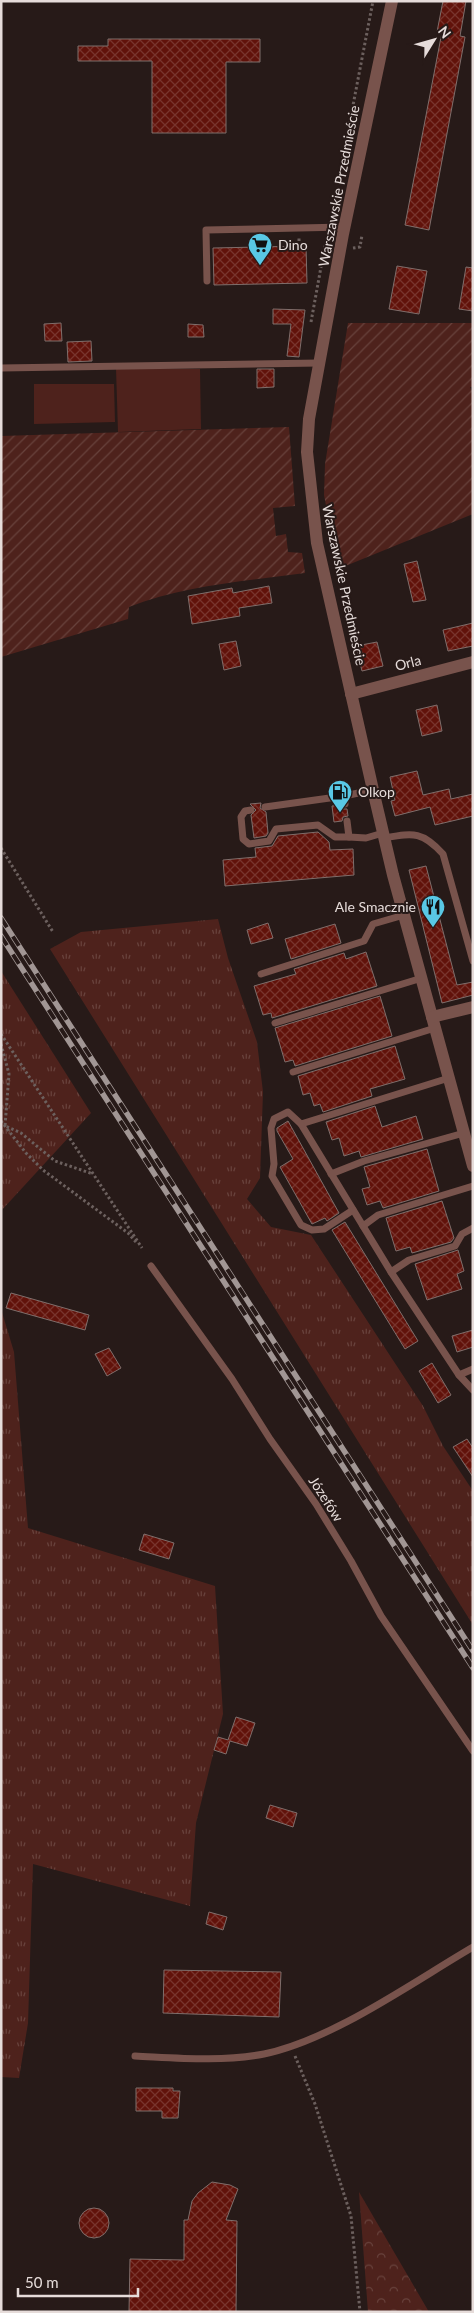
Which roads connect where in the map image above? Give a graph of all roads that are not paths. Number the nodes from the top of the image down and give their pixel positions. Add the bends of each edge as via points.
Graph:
1 (392, 1) edge
2 (345, 227) junction
3 (207, 281) dead end
4 (319, 363) junction
5 (1, 368) edge
6 (473, 662) edge
7 (351, 694) junction
8 (373, 790) junction
9 (265, 807) dead end
10 (251, 810) dead end
11 (347, 820) dead end
12 (384, 836) junction
13 (349, 837) junction
14 (404, 915) junction
15 (473, 962) edge
16 (261, 974) dead end
17 (422, 978) junction
18 (473, 1007) edge
19 (276, 1023) dead end
20 (434, 1023) junction
21 (293, 1072) dead end
22 (449, 1078) junction
23 (301, 1124) junction
24 (464, 1133) junction
25 (473, 1166) edge
26 (332, 1174) junction
27 (473, 1186) edge
28 (353, 1210) junction
29 (363, 1226) junction
30 (473, 1228) edge
31 (151, 1266) road end
32 (390, 1272) junction
33 (473, 1369) edge
34 (459, 1375) junction
35 (473, 1390) edge
36 (473, 1751) edge
37 (473, 1946) edge
38 (135, 2056) dead end

1 - 2 street, Warszawskie Przedmieście
2 - 3 lane via 206,230
2 - 4 street, Warszawskie Przedmieście
4 - 5 lane
4 - 7 street, Warszawskie Przedmieście via 307,452 311,496 319,552
6 - 7 street, Orla
7 - 8 street, Warszawskie Przedmieście
8 - 9 lane via 345,800
8 - 12 street, Warszawskie Przedmieście
10 - 13 lane via 245,811 241,817 243,839 249,844 269,841 276,829 318,825 335,837
11 - 13 lane
12 - 13 lane
12 - 14 street, Warszawskie Przedmieście
12 - 15 lane via 415,833 444,854
14 - 16 lane via 373,924 364,941
14 - 17 street, Warszawskie Przedmieście
17 - 19 lane
17 - 20 street, Warszawskie Przedmieście
18 - 20 street
20 - 21 lane
20 - 22 street, Warszawskie Przedmieście
22 - 23 lane
22 - 24 street, Warszawskie Przedmieście
23 - 26 lane
23 - 28 lane via 288,1112 274,1119 270,1128 272,1176 301,1225 312,1230 324,1229
24 - 25 street, Warszawskie Przedmieście
24 - 26 lane
26 - 28 lane
27 - 29 lane via 378,1215
28 - 29 lane
29 - 32 lane
30 - 32 lane via 462,1234 455,1246 409,1260
31 - 36 lane, Józefów via 316,1504 381,1616
32 - 34 lane
33 - 34 lane
34 - 35 lane
37 - 38 lane via 363,2012 291,2046 264,2054 222,2059

